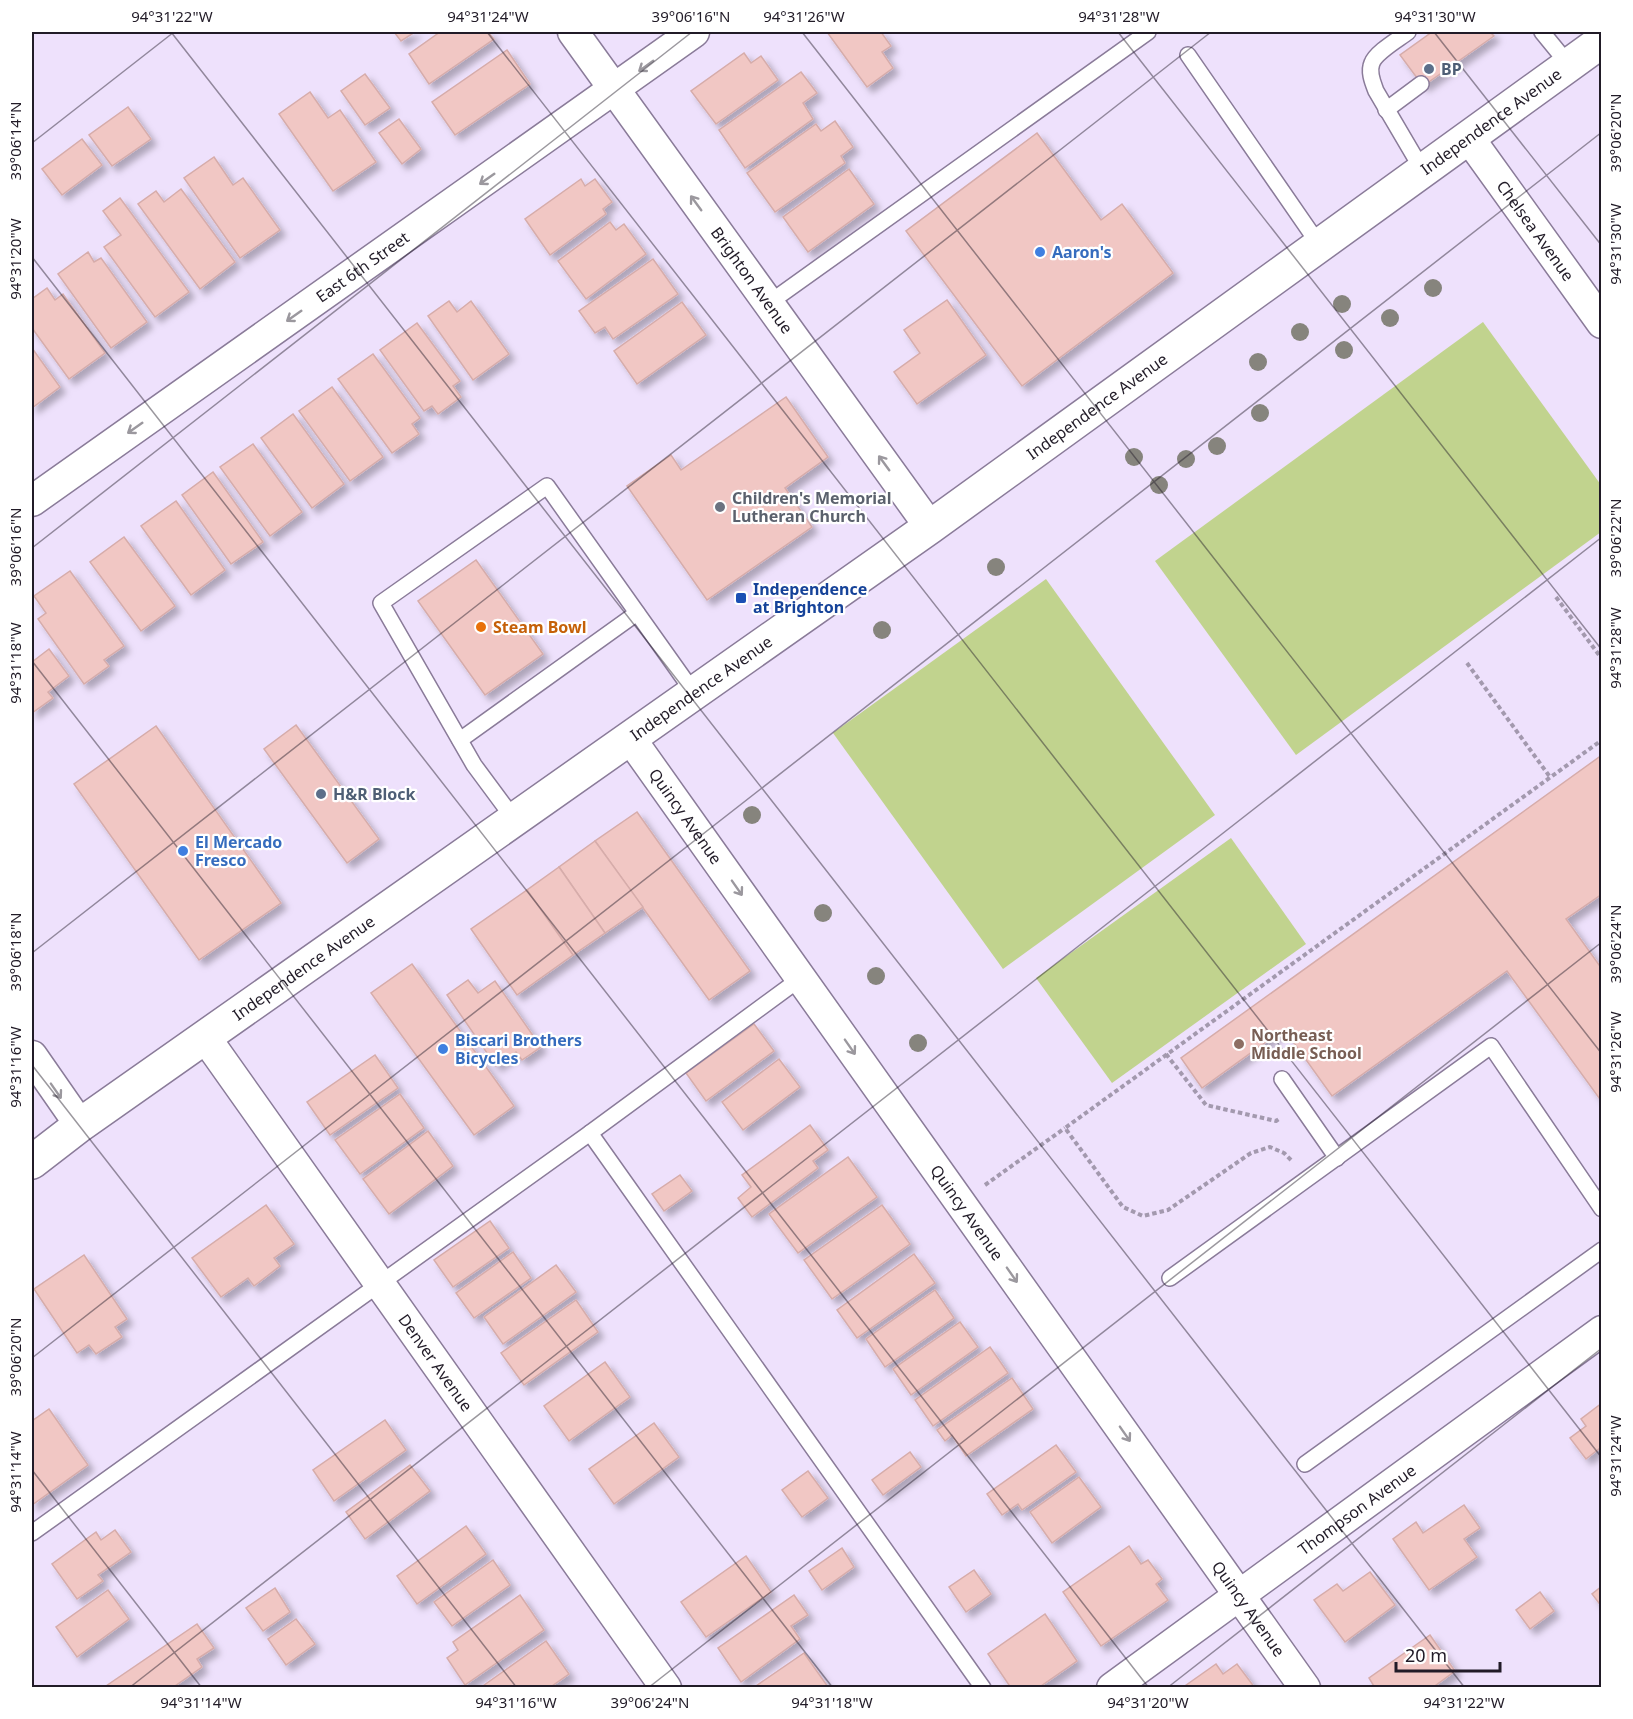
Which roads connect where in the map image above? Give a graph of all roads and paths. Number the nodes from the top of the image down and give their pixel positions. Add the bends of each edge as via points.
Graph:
1 (573, 32) edge
2 (694, 32) edge
3 (1148, 32) edge
4 (1408, 32) edge
5 (1542, 32) edge
6 (1602, 41) edge
7 (1188, 55) dead end
8 (1569, 65) junction
9 (1422, 84) dead end
10 (614, 89) junction
11 (1386, 110) junction
12 (1468, 138) junction
13 (1423, 171) junction
14 (1320, 246) junction
15 (768, 303) junction
16 (1602, 323) edge
17 (32, 501) edge
18 (930, 527) junction
19 (1556, 597) dead end
20 (637, 613) junction
21 (1602, 658) edge
22 (1467, 663) dead end
23 (694, 693) junction
24 (630, 738) junction
25 (460, 740) junction
26 (1602, 740) edge
27 (1550, 777) junction
28 (514, 819) junction
29 (801, 978) junction
30 (205, 1037) junction
31 (1166, 1054) junction
32 (32, 1056) edge
33 (1282, 1079) dead end
34 (1299, 1104) junction
35 (80, 1125) junction
36 (1065, 1128) junction
37 (590, 1133) junction
38 (1337, 1158) junction
39 (32, 1162) edge
40 (1308, 1179) junction
41 (961, 1203) junction
42 (1602, 1209) edge
43 (1602, 1250) edge
44 (1170, 1278) dead end
45 (379, 1284) junction
46 (1602, 1331) edge
47 (1305, 1464) dead end
48 (32, 1533) edge
49 (1239, 1595) junction
50 (666, 1688) edge
51 (983, 1688) edge
52 (1112, 1688) edge
53 (1305, 1688) edge

1 - 10 street, Brighton Avenue
2 -> 10 street, East 6th Street
3 - 15 lane
4 - 11 lane via 1372,63 1371,77
5 - 8 lane
6 - 8 main road, Independence Avenue
7 - 14 lane
8 - 12 main road, Independence Avenue
9 - 11 lane
15 -> 10 street, Brighton Avenue
10 -> 17 street, East 6th Street
11 - 13 lane
12 - 13 main road, Independence Avenue
12 - 16 street, Chelsea Avenue
13 - 14 main road, Independence Avenue
14 - 18 main road, Independence Avenue
18 -> 15 street, Brighton Avenue
18 - 23 main road, Independence Avenue
19 - 21 path
20 - 23 lane
20 - 25 lane
20 - 25 lane via 547,486 381,603
22 - 27 path
23 - 24 main road, Independence Avenue
24 - 28 main road, Independence Avenue
24 -> 29 street, Quincy Avenue
25 - 28 lane
26 - 27 path
27 - 31 path
28 - 30 main road, Independence Avenue
29 - 37 lane
29 -> 41 street, Quincy Avenue
30 - 35 main road, Independence Avenue
30 - 45 street, Denver Avenue
31 - 34 path via 1206,1105 1276,1121
31 - 36 path
32 -> 35 street
33 - 34 lane
34 - 38 lane
35 - 39 main road, Independence Avenue
36 - 40 path via 1123,1207 1143,1216 1168,1210 1251,1153 1270,1147 1284,1153
36 - 41 path
37 - 45 lane
37 - 51 lane
38 - 40 lane
38 - 42 lane via 1491,1046
40 - 44 lane
41 -> 49 street, Quincy Avenue
43 - 47 lane
45 - 48 lane
45 - 50 street, Denver Avenue
46 - 49 street, Thompson Avenue
49 - 52 street, Thompson Avenue
49 - 53 street, Quincy Avenue

